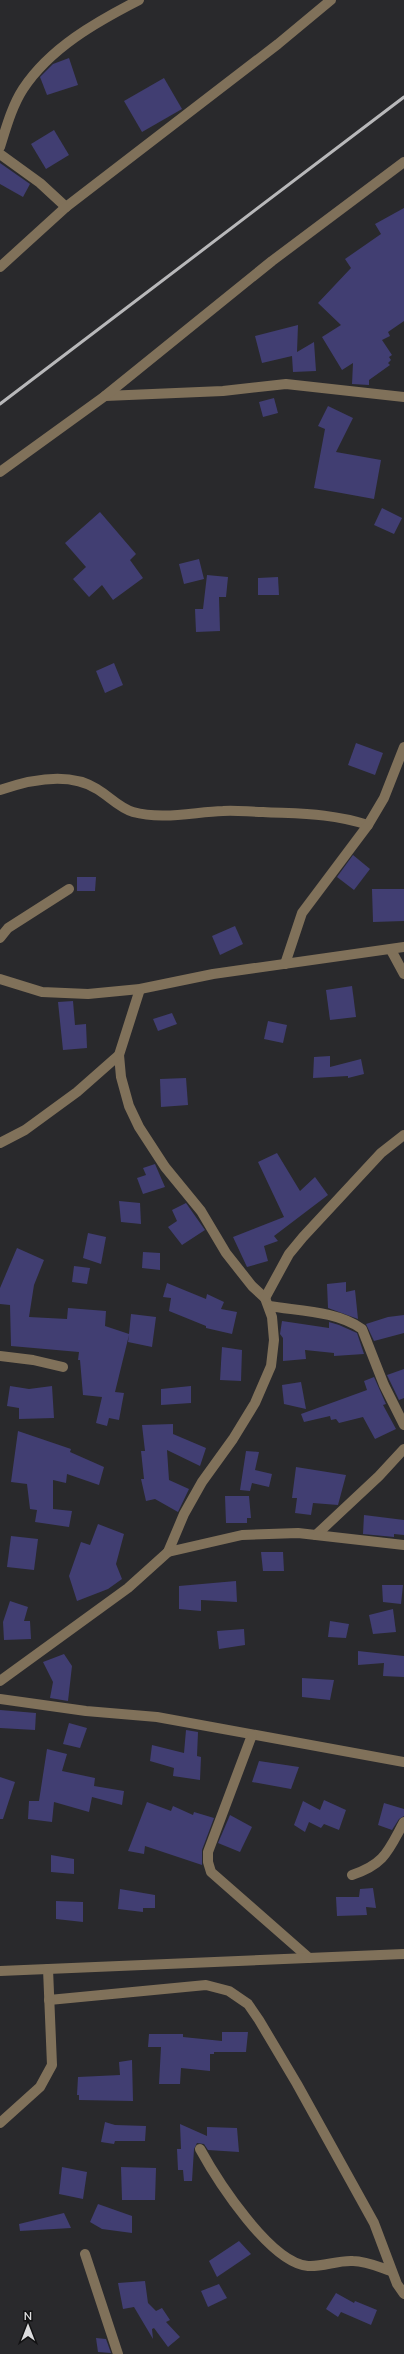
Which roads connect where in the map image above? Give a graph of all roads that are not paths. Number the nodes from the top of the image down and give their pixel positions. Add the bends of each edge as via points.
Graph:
1 (139, 0) edge
2 (331, 0) edge
3 (0, 147) edge
4 (0, 154) edge
5 (404, 162) edge
6 (399, 170) edge
7 (66, 207) junction
8 (0, 267) edge
9 (105, 396) junction
10 (404, 396) edge
11 (0, 472) edge
12 (404, 747) edge
13 (0, 790) edge
14 (368, 825) junction
15 (69, 889) dead end
16 (0, 938) edge
17 (404, 947) edge
18 (391, 950) junction
19 (285, 964) junction
20 (404, 974) edge
21 (0, 979) edge
22 (140, 988) junction
23 (119, 1055) junction
24 (404, 1136) edge
25 (0, 1143) edge
26 (267, 1302) junction
27 (0, 1356) edge
28 (63, 1367) dead end
29 (404, 1425) edge
30 (404, 1448) edge
31 (316, 1535) junction
32 (404, 1545) edge
33 (168, 1552) junction
34 (0, 1681) edge
35 (0, 1699) edge
36 (252, 1735) junction
37 (404, 1762) edge
38 (404, 1822) edge
39 (352, 1875) dead end
40 (404, 1954) edge
41 (309, 1958) junction
42 (48, 1969) junction
43 (0, 1971) edge
44 (49, 2000) junction
45 (0, 2123) edge
46 (200, 2149) dead end
47 (86, 2254) dead end
48 (391, 2271) junction
49 (404, 2294) edge
50 (118, 2354) edge

1 - 3 street via 105,16 59,49 38,69 22,90
2 - 7 street via 278,44
4 - 7 street via 40,183
5 - 6 street
6 - 9 street via 272,261
7 - 8 street
9 - 10 street via 223,391 286,384
9 - 11 street
12 - 14 street via 384,798
13 - 14 street via 20,783 48,779 73,781 96,788 131,812 154,816 224,811 302,813 339,816
14 - 19 street via 302,912
15 - 16 street via 8,928
17 - 18 street
18 - 19 street
18 - 20 street
19 - 22 street
21 - 22 street via 42,992 64,994
22 - 23 street
23 - 25 street via 77,1092 25,1130
23 - 26 street via 121,1077 129,1106 139,1127 165,1167 201,1211 226,1253
24 - 26 street via 381,1153 303,1237 290,1254
26 - 29 street via 324,1314 355,1324 362,1329 384,1385
26 - 33 street via 274,1340 271,1366 255,1403 202,1482
27 - 28 street
30 - 31 street via 379,1476
31 - 32 street
31 - 33 street via 242,1535
33 - 34 street via 128,1588
35 - 36 street via 86,1711 158,1717
36 - 37 street
36 - 41 street via 208,1852 208,1862 211,1872
38 - 39 street via 388,1854 371,1868
40 - 41 street
41 - 42 street
42 - 43 street
42 - 44 street
44 - 45 street via 52,2065 40,2087
44 - 48 street via 206,1985 229,1991 248,2004 298,2084 374,2223
46 - 48 street via 221,2186 249,2221 264,2237 293,2260 306,2266 353,2260
47 - 50 street
48 - 49 street via 396,2284

